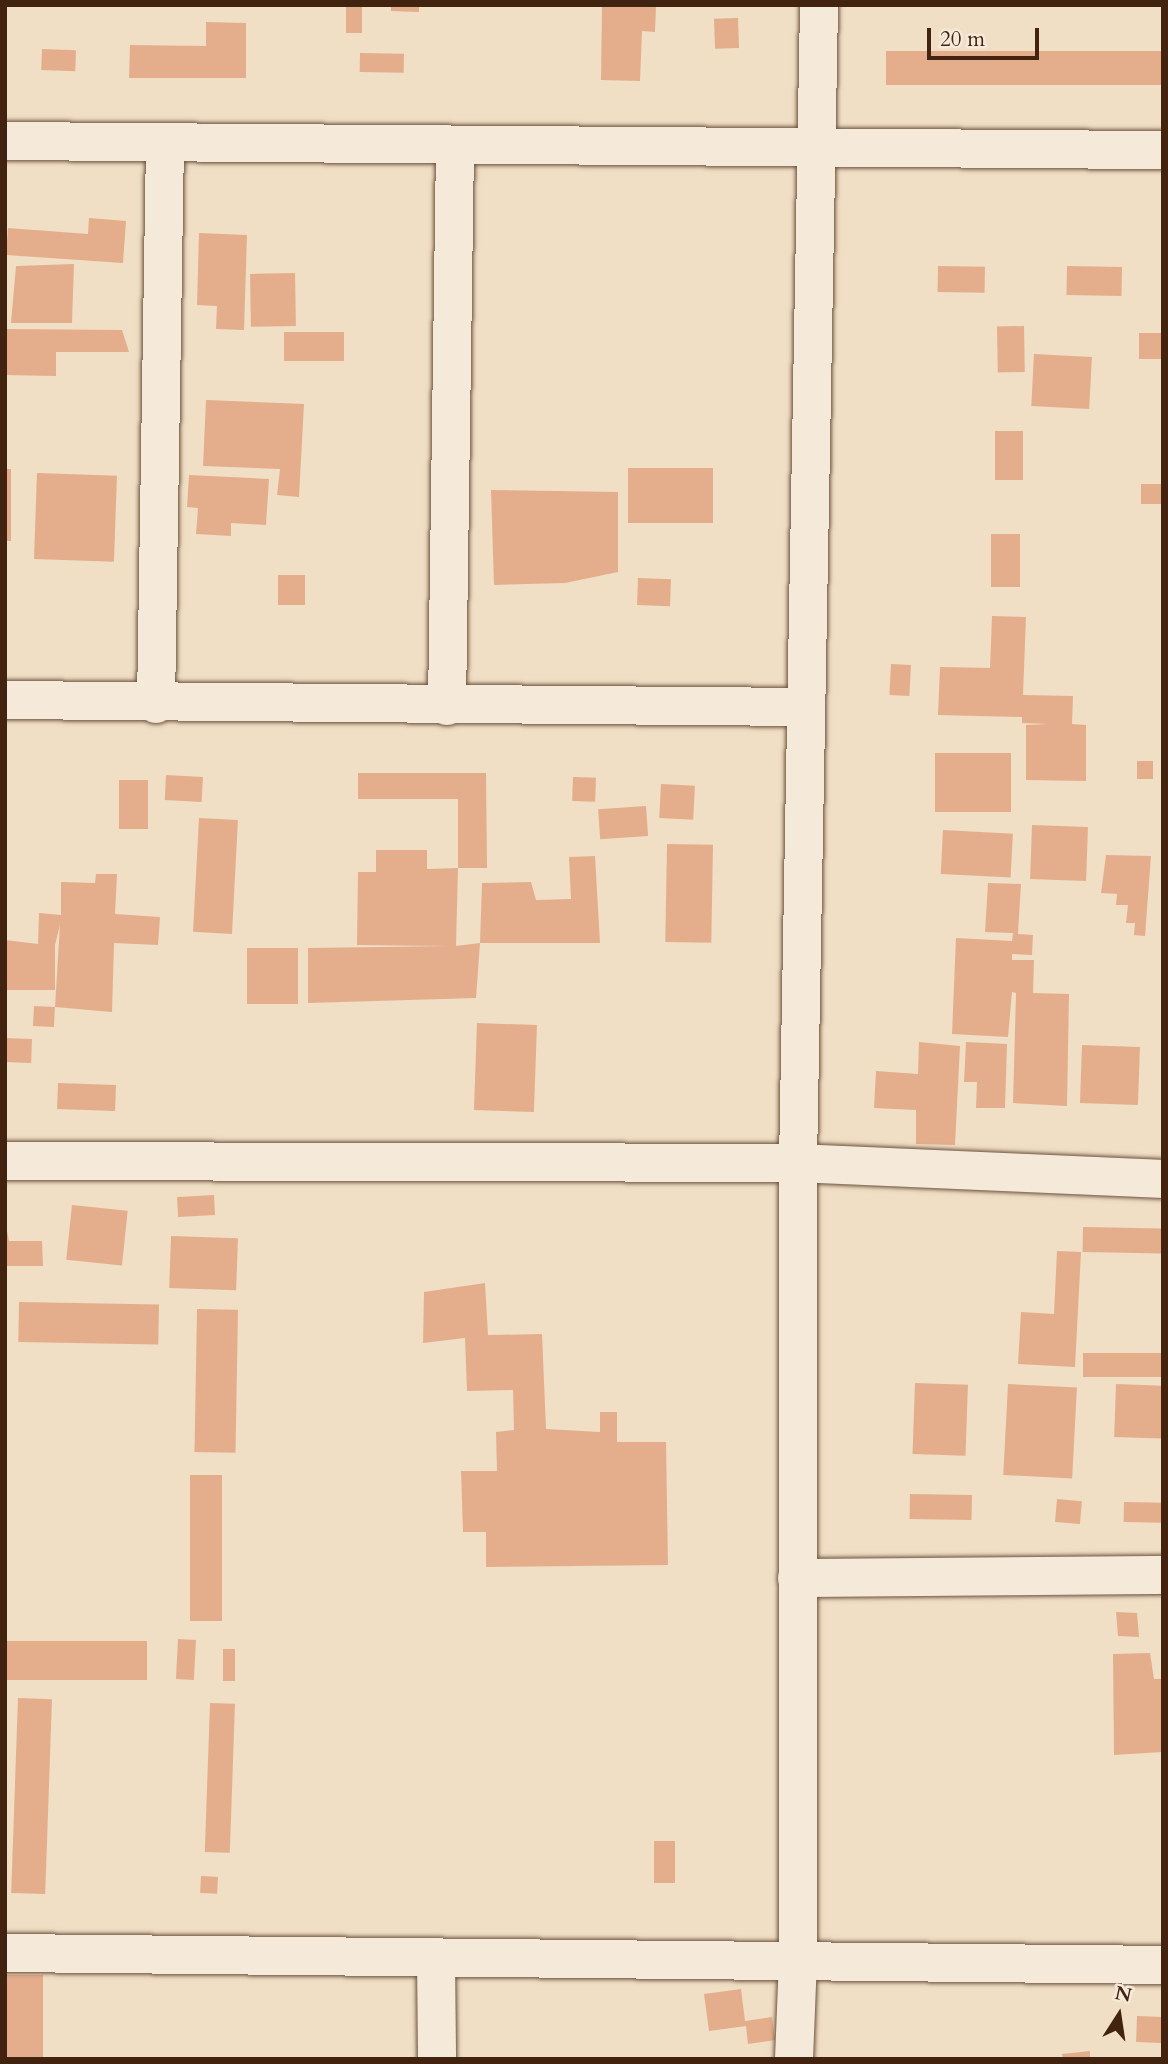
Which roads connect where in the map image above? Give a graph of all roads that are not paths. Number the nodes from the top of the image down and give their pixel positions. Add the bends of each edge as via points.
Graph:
1 (819, 5) edge
2 (5, 141) edge
3 (165, 142) junction
4 (455, 146) junction
5 (817, 148) junction
6 (1163, 150) edge
7 (5, 700) edge
8 (156, 704) junction
9 (447, 706) junction
10 (803, 707) junction
11 (5, 1161) edge
12 (798, 1163) junction
13 (1163, 1179) edge
14 (1163, 1575) edge
15 (797, 1578) junction
16 (5, 1953) edge
17 (436, 1958) junction
18 (798, 1961) junction
19 (1163, 1965) edge
20 (437, 2059) edge
21 (794, 2059) edge

1 - 5 street
2 - 3 street
3 - 4 street
3 - 8 street
4 - 5 street
4 - 9 street
5 - 6 street
5 - 10 street
7 - 8 street
8 - 9 street
9 - 10 street
10 - 12 street
11 - 12 street
12 - 13 street
12 - 15 street
14 - 15 street
15 - 18 street
16 - 17 street
17 - 18 street
17 - 20 street
18 - 19 street
18 - 21 street

